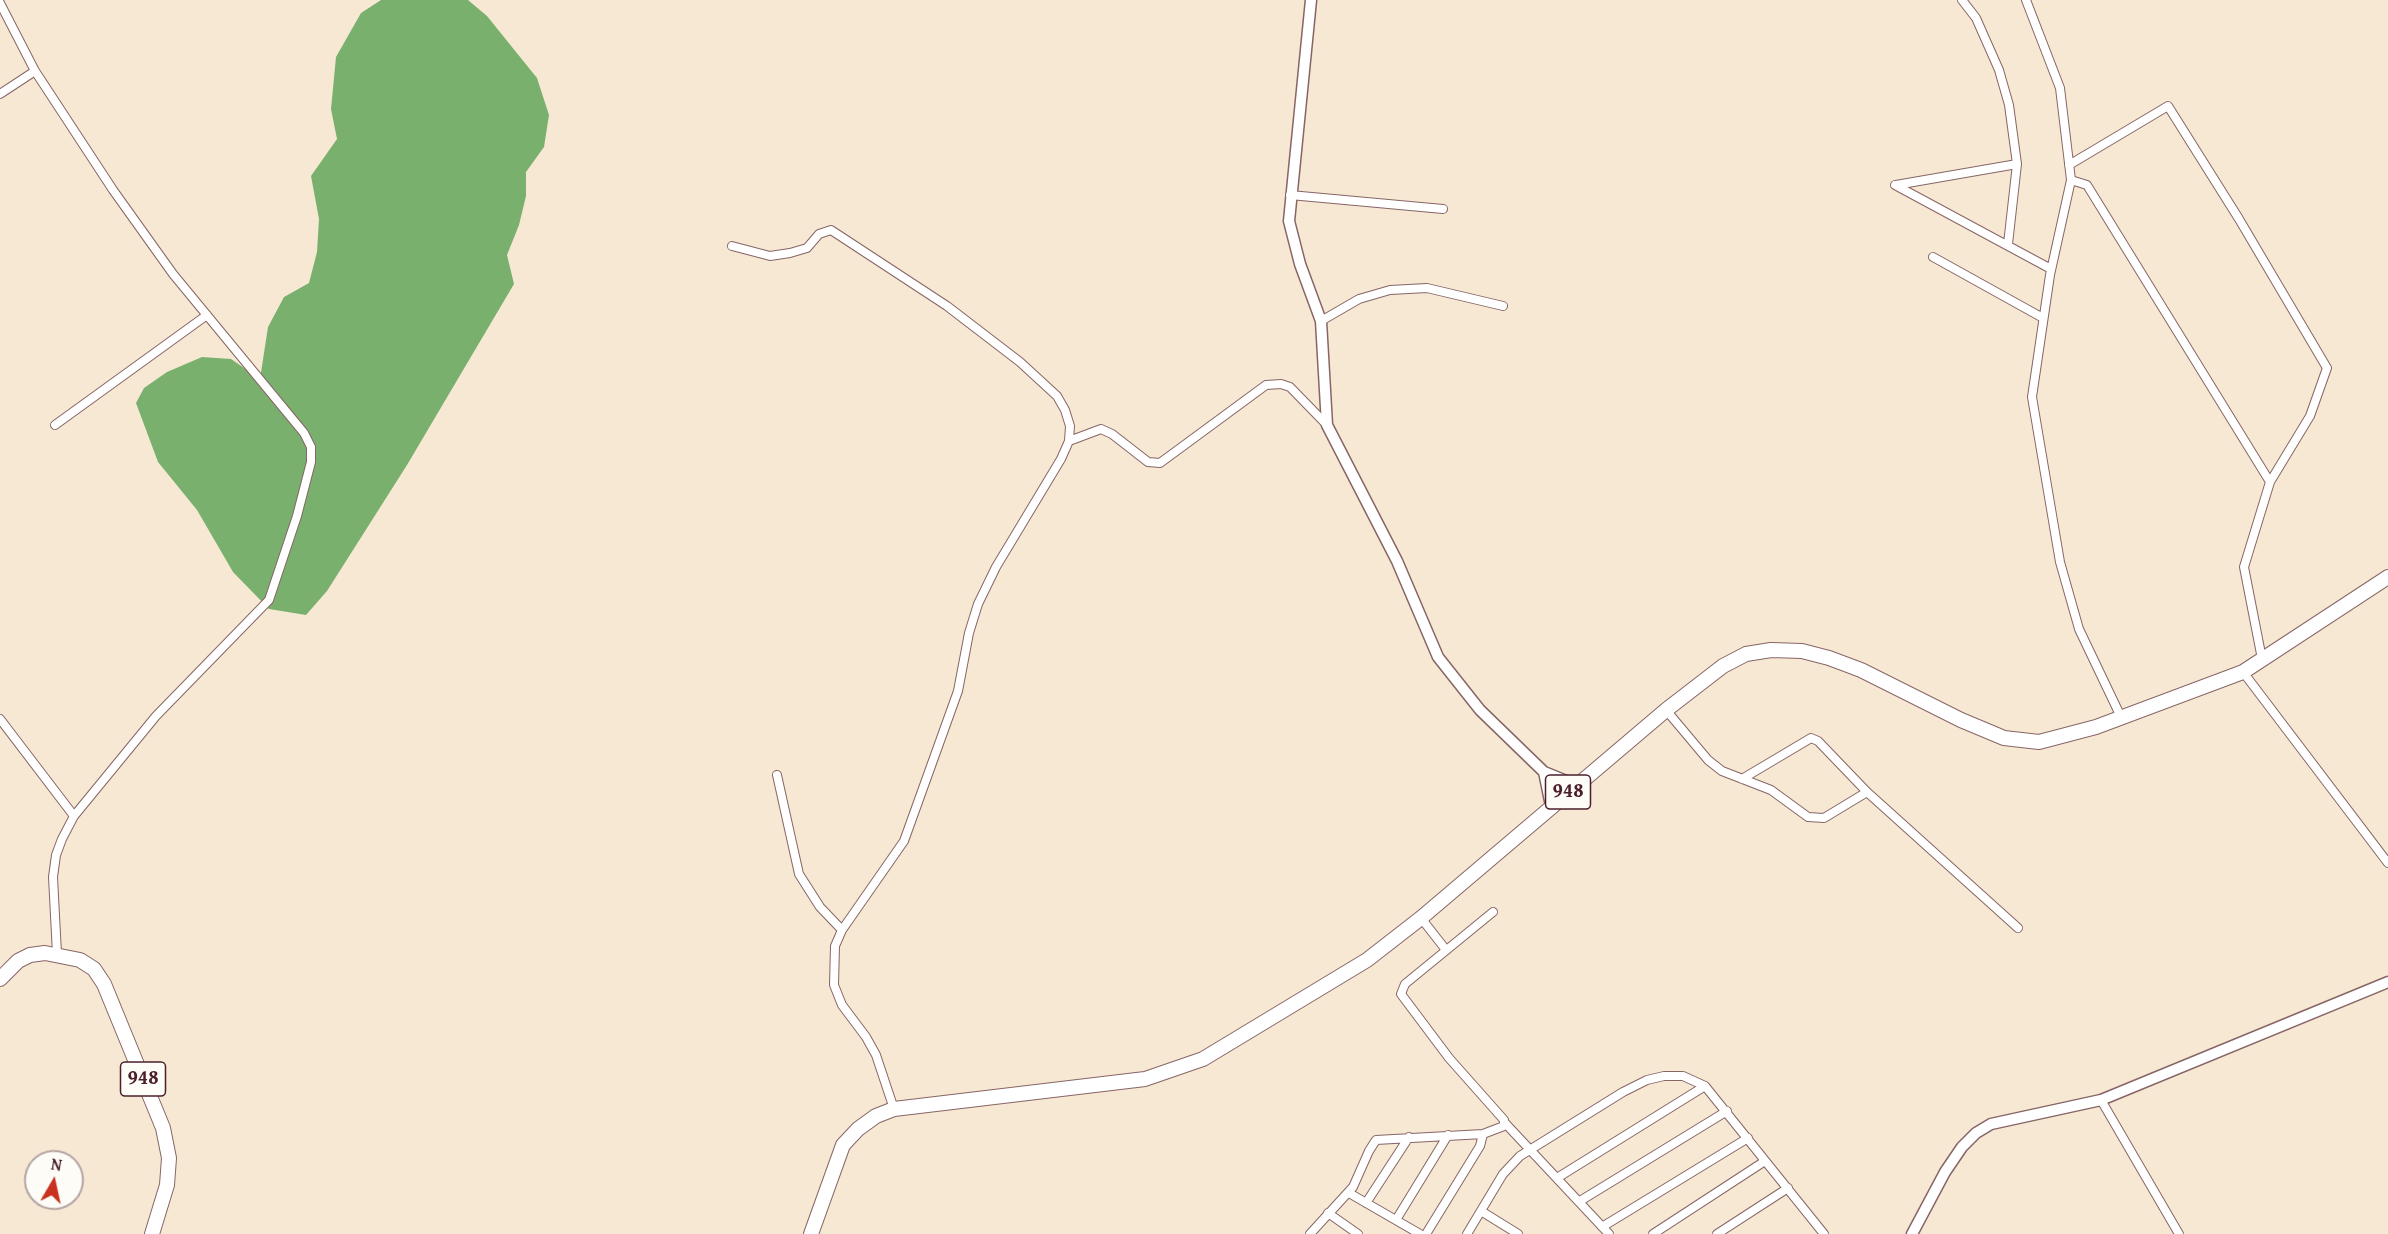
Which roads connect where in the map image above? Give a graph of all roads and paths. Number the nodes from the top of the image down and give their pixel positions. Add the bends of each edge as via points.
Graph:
1 (1311, 0) edge
2 (1962, 0) edge
3 (2026, 0) edge
4 (0, 3) edge
5 (35, 71) junction
6 (0, 94) edge
7 (2017, 164) junction
8 (2069, 165) junction
9 (2071, 180) junction
10 (1290, 195) junction
11 (1443, 209) dead end
12 (2008, 244) junction
13 (732, 246) dead end
14 (1933, 256) dead end
15 (2051, 269) junction
16 (1503, 306) dead end
17 (207, 315) junction
18 (2043, 318) junction
19 (1321, 321) junction
20 (55, 424) dead end
21 (1327, 425) junction
22 (1069, 441) junction
23 (2270, 482) junction
24 (2388, 577) edge
25 (2262, 659) junction
26 (2243, 672) junction
27 (1665, 710) junction
28 (2121, 717) junction
29 (0, 719) edge
30 (1544, 772) junction
31 (777, 775) dead end
32 (1742, 779) junction
33 (1576, 785) junction
34 (1867, 792) junction
35 (1551, 806) junction
36 (75, 816) junction
37 (2388, 863) edge
38 (1493, 912) dead end
39 (1421, 918) junction
40 (2018, 928) dead end
41 (842, 930) junction
42 (1446, 950) junction
43 (57, 954) junction
44 (0, 979) edge
45 (2388, 982) edge
46 (1705, 1086) junction
47 (2102, 1100) junction
48 (894, 1109) junction
49 (1727, 1111) junction
50 (1505, 1123) junction
51 (1483, 1134) junction
52 (1448, 1135) junction
53 (1409, 1137) junction
54 (1748, 1138) junction
55 (1531, 1149) junction
56 (1766, 1161) junction
57 (1557, 1178) junction
58 (1788, 1188) junction
59 (1349, 1193) junction
60 (1580, 1202) junction
61 (1366, 1203) junction
62 (1480, 1211) junction
63 (1328, 1212) junction
64 (1396, 1220) junction
65 (1602, 1227) junction
66 (152, 1234) edge
67 (811, 1234) edge
68 (1310, 1234) edge
69 (1358, 1234) edge
70 (1420, 1234) edge
71 (1426, 1234) edge
72 (1467, 1234) edge
73 (1518, 1234) edge
74 (1609, 1234) edge
75 (1653, 1234) edge
76 (1717, 1234) edge
77 (1824, 1234) edge
78 (1912, 1234) edge
79 (2179, 1234) edge

1 - 10 street
2 - 7 street via 1976,18 2000,70
3 - 8 street via 2060,88
4 - 5 street
5 - 6 street
5 - 17 street via 113,190
7 - 12 street
7 - 12 street via 1895,185
8 - 9 street
8 - 23 street via 2168,106 2326,368 2310,416
9 - 15 street
9 - 23 street via 2087,184
10 - 11 street
10 - 19 street via 1292,240
12 - 15 street
13 - 22 street via 770,256 807,248 819,234 831,230 849,240 946,306 1042,381 1065,410
14 - 18 street
15 - 18 street
16 - 19 street via 1427,288 1390,290 1359,299
17 - 20 street
17 - 36 street via 304,433 311,447 297,516 269,600 156,716
18 - 28 street via 2032,397 2060,562 2079,629
19 - 21 street
21 - 22 street via 1290,387 1281,384 1266,385 1160,463 1148,462 1101,429
21 - 30 street via 1397,561 1438,657 1480,710
22 - 41 street via 978,604 955,700 904,841
23 - 25 street via 2244,567
24 - 25 main road, 948
25 - 26 main road, 948
26 - 28 main road, 948
26 - 37 street
27 - 28 main road, 948 via 1723,666 1746,654 1771,650 1802,651 1861,670 2004,738 2039,742
27 - 32 street via 1708,760
27 - 33 main road, 948
29 - 36 street
30 - 33 street
30 - 35 street
31 - 41 street via 799,874 820,907
32 - 34 street via 1772,790 1816,819 1835,813
32 - 34 street via 1811,738
33 - 35 main road, 948
34 - 40 street
35 - 39 main road, 948
36 - 43 street via 56,855 53,900
38 - 42 street
39 - 42 street
39 - 48 main road, 948 via 1367,960 1203,1059 1177,1070 1145,1079
41 - 48 street via 835,946 834,985 842,1005 876,1055
42 - 50 street via 1403,987 1402,998
43 - 44 main road, 948 via 30,955
43 - 66 main road, 948 via 80,960 94,969 104,984 163,1128 170,1158 167,1185
45 - 47 street
46 - 49 street
46 - 55 street via 1683,1076 1647,1080
46 - 57 street
47 - 78 street via 2006,1119 1976,1132 1945,1172
47 - 79 street
48 - 67 main road, 948 via 876,1116 843,1145
49 - 54 street
49 - 60 street
50 - 51 street via 1498,1130
50 - 55 street
51 - 52 street
51 - 71 street via 1480,1146
52 - 53 street
52 - 64 street
53 - 59 street via 1376,1140
53 - 61 street
54 - 56 street
54 - 65 street
55 - 57 street
55 - 62 street via 1511,1163
56 - 58 street
56 - 75 street
57 - 60 street
58 - 76 street
58 - 77 street
59 - 61 street
59 - 63 street
60 - 65 street
61 - 64 street
62 - 72 street
62 - 73 street
63 - 68 street
63 - 69 street
64 - 70 street
65 - 74 street

